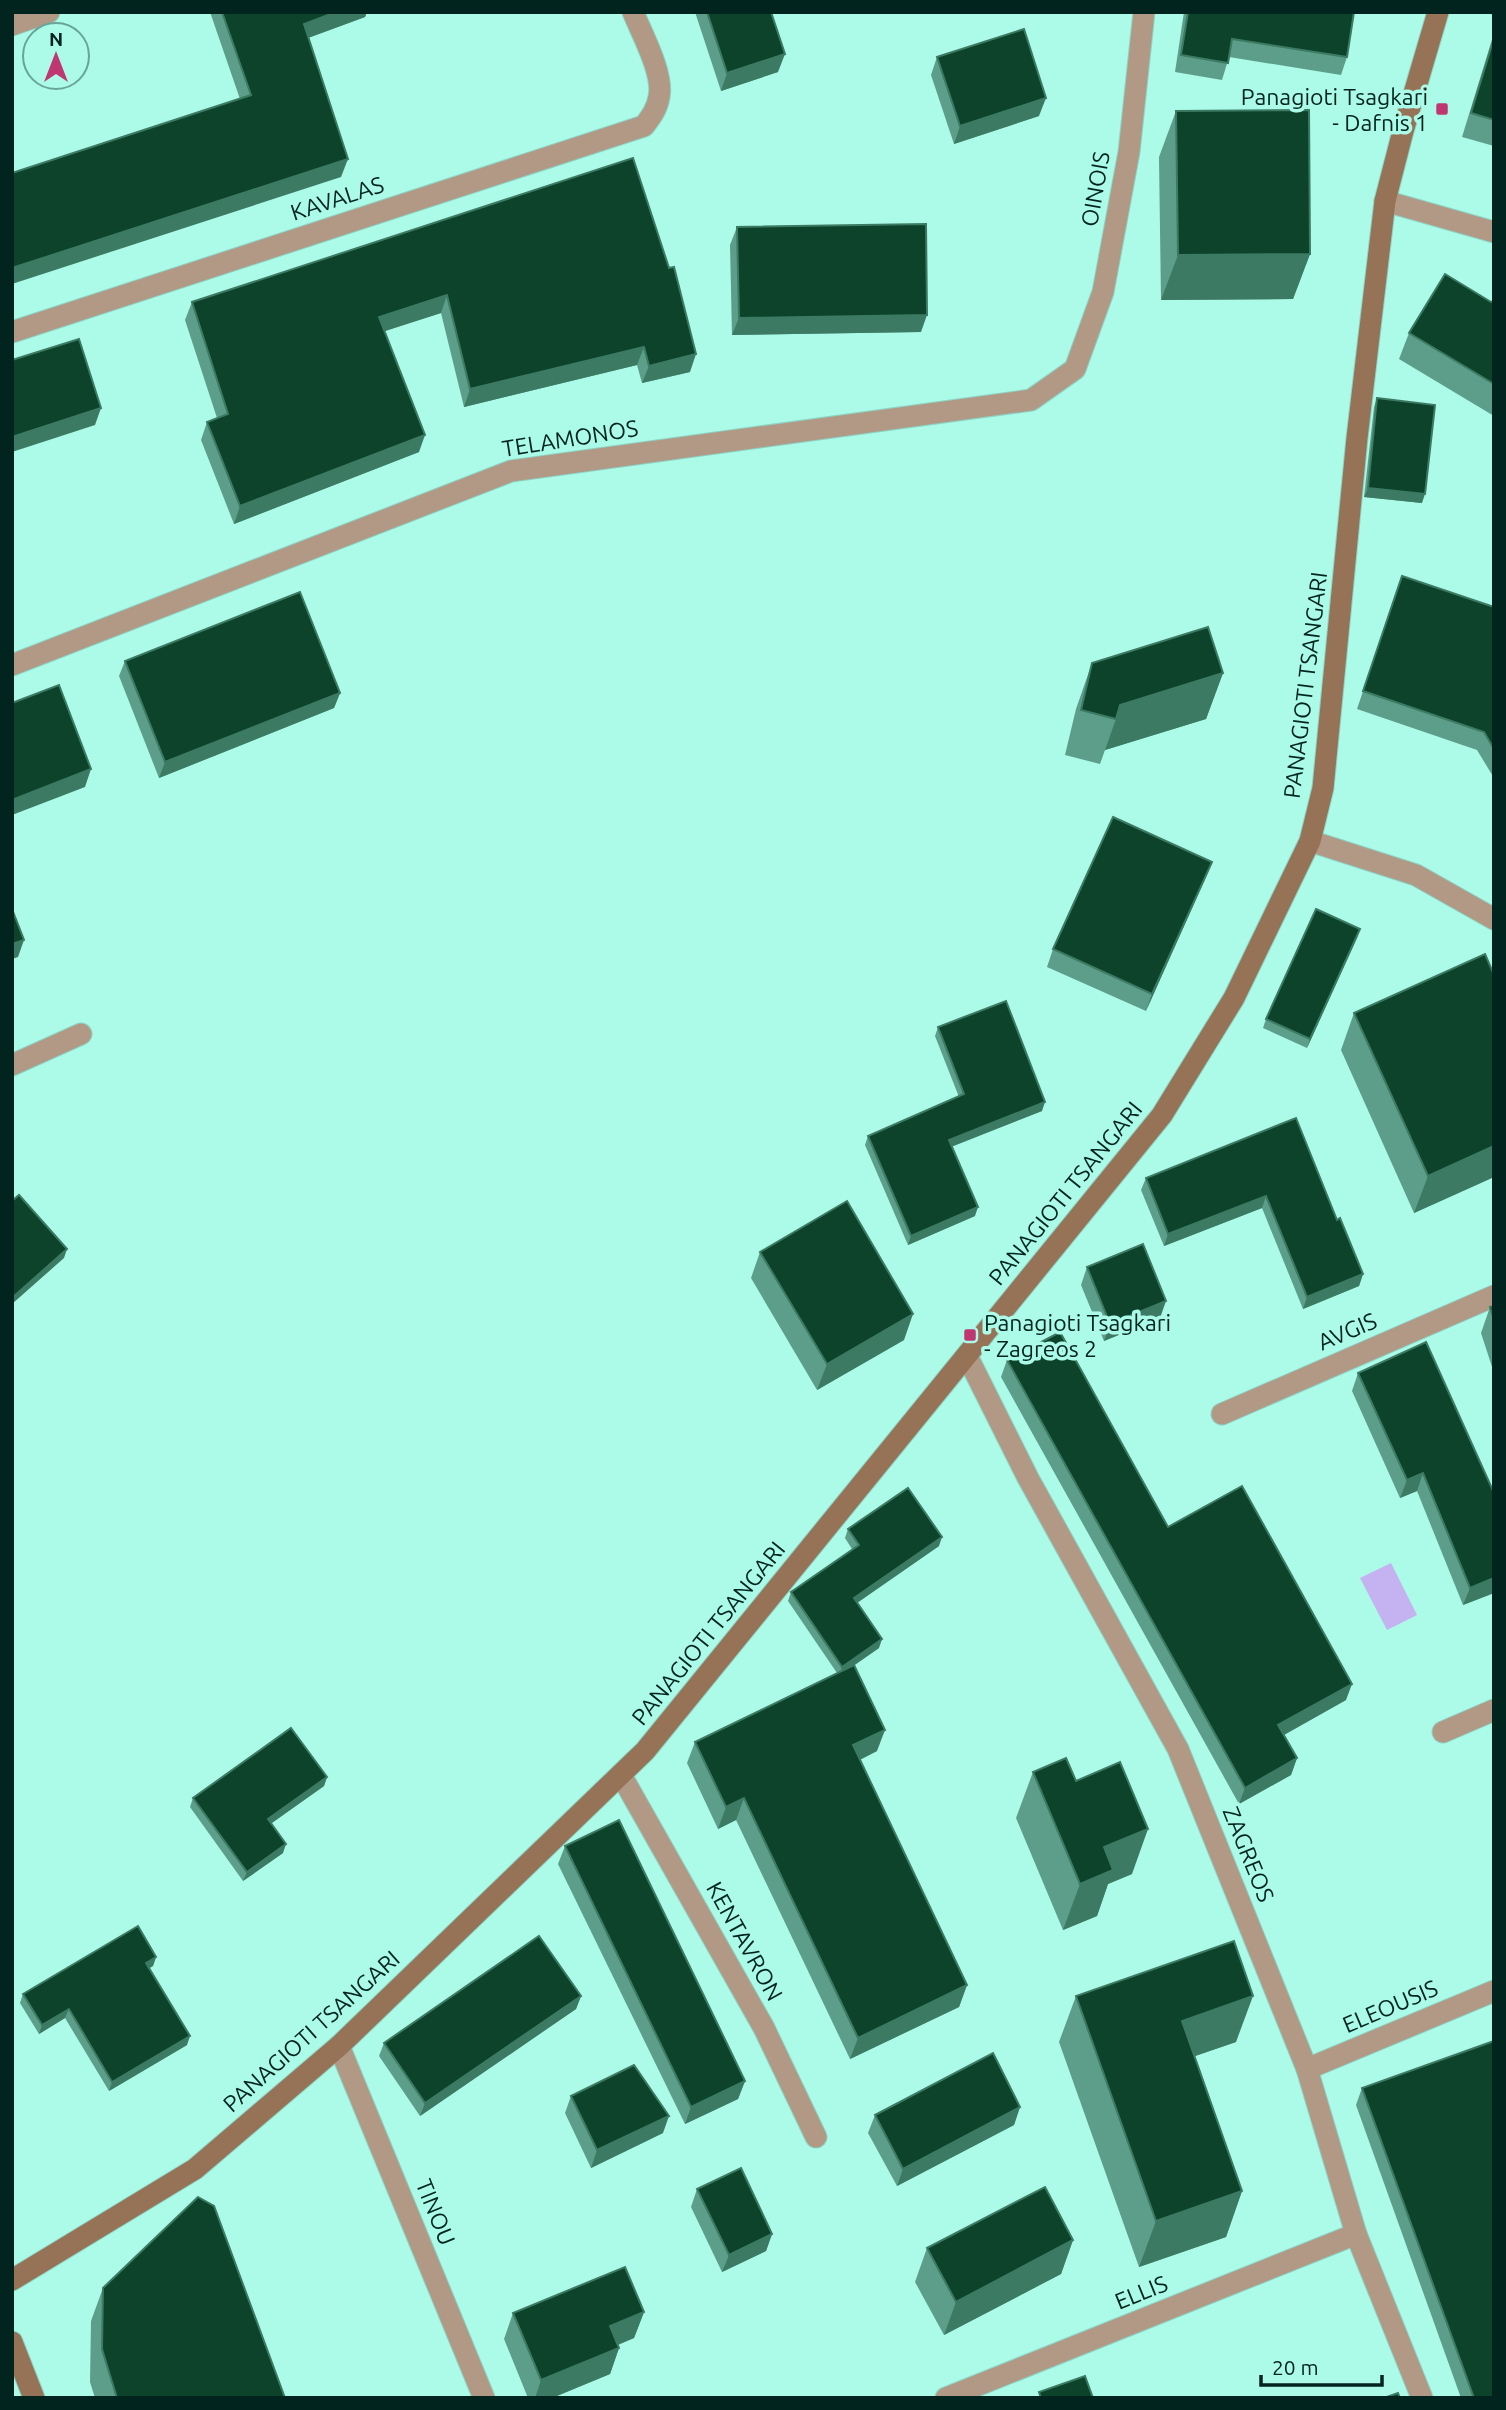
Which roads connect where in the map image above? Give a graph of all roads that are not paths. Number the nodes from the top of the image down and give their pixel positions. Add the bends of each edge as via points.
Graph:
1 (50, 12) edge
2 (633, 12) edge
3 (1144, 12) edge
4 (1437, 12) edge
5 (12, 25) edge
6 (1385, 201) junction
7 (1494, 232) edge
8 (12, 332) edge
9 (1075, 369) joint
10 (12, 665) edge
11 (1310, 841) junction
12 (1494, 919) edge
13 (81, 1034) dead end
14 (12, 1065) edge
15 (1494, 1296) edge
16 (967, 1356) junction
17 (1222, 1414) dead end
18 (1494, 1710) edge
19 (1443, 1732) dead end
20 (621, 1775) junction
21 (1494, 1991) edge
22 (339, 2046) junction
23 (1307, 2069) junction
24 (816, 2137) dead end
25 (1356, 2234) junction
26 (12, 2280) edge
27 (12, 2342) edge
28 (34, 2398) edge
29 (484, 2398) edge
30 (946, 2398) edge
31 (1422, 2398) edge

1 - 5 street
2 - 8 street, KAVALAS via 660,80 655,111 644,126
3 - 9 street, OINOIS via 1129,152 1105,279
4 - 6 street, PANAGIOTI TSANGARI
6 - 7 street
6 - 11 street, PANAGIOTI TSANGARI via 1323,788
9 - 10 street, TELAMONOS via 1031,400 511,471
11 - 12 street via 1416,875
11 - 16 street, PANAGIOTI TSANGARI via 1234,998 1162,1115
13 - 14 street
15 - 17 street, AVGIS
16 - 20 street, PANAGIOTI TSANGARI
16 - 23 street, ZAGREOS via 1028,1478 1178,1749
18 - 19 street
20 - 22 street, PANAGIOTI TSANGARI
20 - 24 street, KENTAVRON via 764,2028
21 - 23 street, ELEOUSIS
22 - 26 street, PANAGIOTI TSANGARI via 195,2169
22 - 29 street, TINOU
23 - 25 street, ZAGREOS
25 - 30 street, ELLIS
25 - 31 street, ZAGREOS
27 - 28 street

